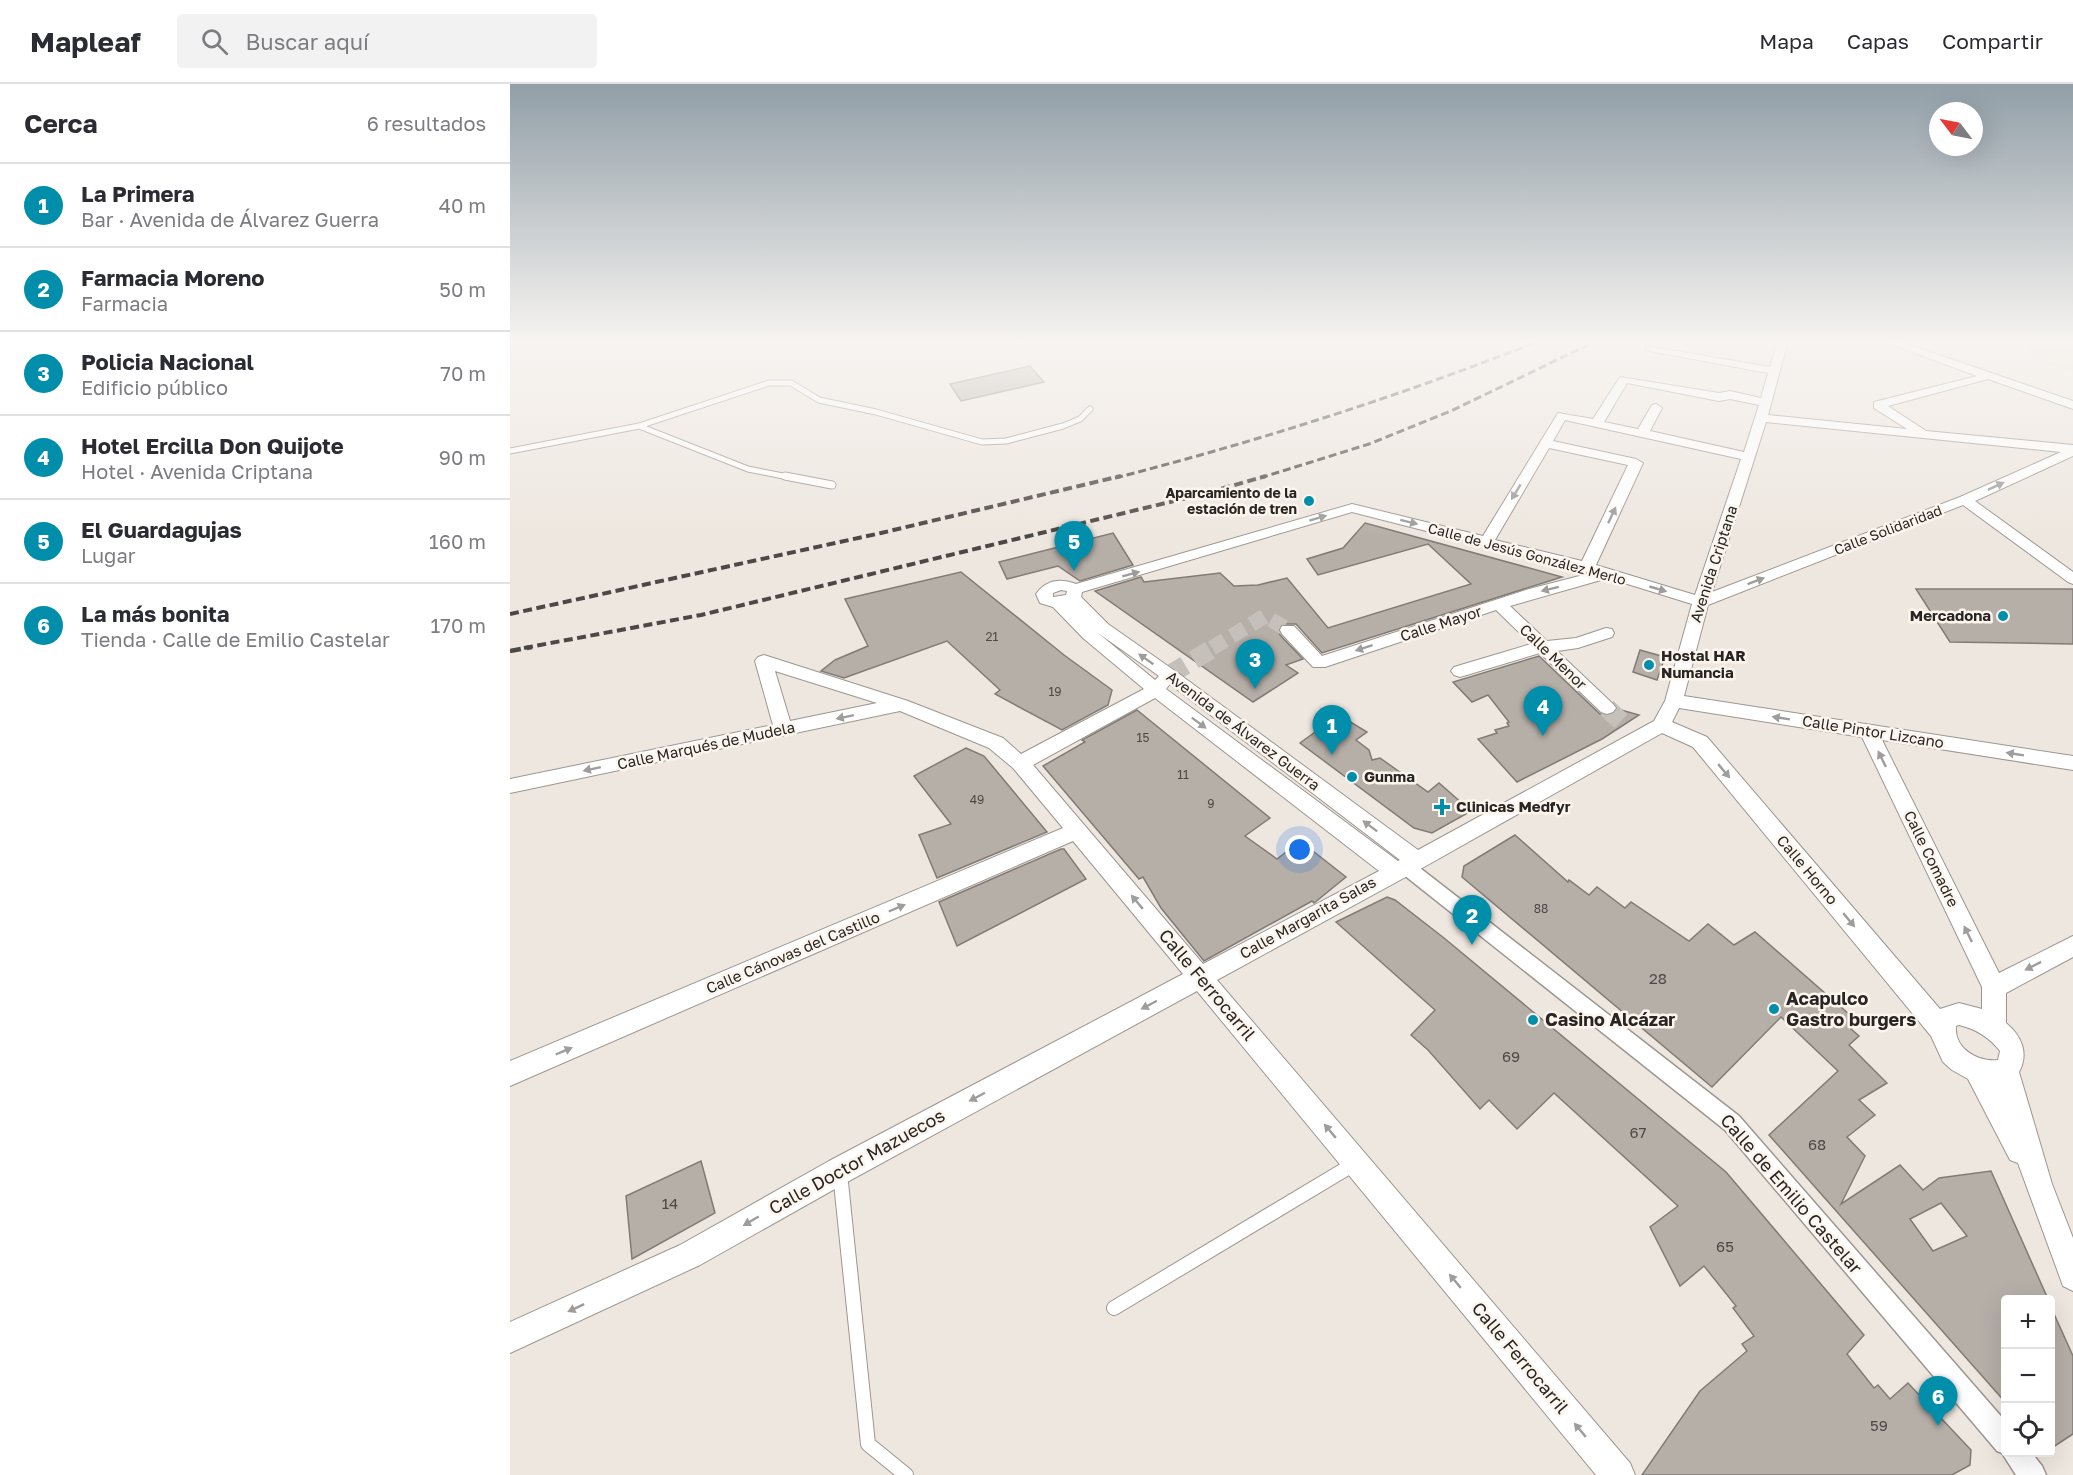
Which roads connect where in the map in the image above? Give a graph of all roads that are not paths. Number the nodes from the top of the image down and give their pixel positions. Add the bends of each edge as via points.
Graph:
1 (704, 406) edge
2 (847, 406) edge
3 (1607, 406) edge
4 (1753, 406) edge
5 (1764, 406) edge
6 (1879, 406) edge
7 (1656, 408) dead end
8 (1090, 409) dead end
9 (1763, 411) junction
10 (1597, 423) junction
11 (639, 426) junction
12 (1643, 432) junction
13 (1925, 435) junction
14 (1545, 443) junction
15 (2073, 450) edge
16 (510, 451) edge
17 (1749, 457) junction
18 (2059, 458) junction
19 (2073, 463) edge
20 (832, 485) dead end
21 (1965, 500) junction
22 (1487, 541) junction
23 (2042, 556) junction
24 (2073, 560) edge
25 (1587, 567) junction
26 (1606, 574) junction
27 (2073, 579) edge
28 (1069, 597) junction
29 (1701, 602) junction
30 (1500, 605) junction
31 (1288, 630) tunnel mouth
32 (1606, 633) dead end
33 (1541, 646) junction
34 (1460, 671) dead end
35 (1169, 675) junction
36 (1156, 690) junction
37 (1674, 701) junction
38 (902, 705) junction
39 (1607, 708) tunnel mouth
40 (1736, 711) junction
41 (1661, 725) junction
42 (783, 729) junction
43 (1869, 732) junction
44 (1700, 742) junction
45 (1020, 763) junction
46 (2073, 763) edge
47 (510, 786) edge
48 (1076, 831) junction
49 (1405, 866) junction
50 (2073, 946) edge
51 (1200, 977) junction
52 (1994, 987) junction
53 (1994, 1027) junction
54 (1941, 1029) junction
55 (1977, 1071) junction
56 (2006, 1071) junction
57 (510, 1074) edge
58 (1356, 1163) junction
59 (839, 1171) junction
60 (2038, 1184) junction
61 (2073, 1276) edge
62 (1114, 1308) dead end
63 (510, 1338) edge
64 (2001, 1436) edge
65 (2018, 1457) edge
66 (906, 1475) edge
67 (1618, 1475) edge
68 (2033, 1475) edge

1 - 11 lane
2 - 8 lane via 982,442 1006,441 1064,426
3 - 10 street
4 - 9 street
5 - 9 street, Avenida Criptana
6 - 13 street
7 - 12 street
9 - 13 street
9 - 17 street, Avenida Criptana
10 - 12 street
10 - 14 street via 1562,416
11 - 16 lane
11 - 20 lane via 748,469
12 - 17 street
13 - 15 street
14 -> 22 street
25 -> 14 street via 1636,462
15 - 18 street, Calle Solidaridad
17 - 29 street, Avenida Criptana
18 - 19 street
21 -> 18 street, Calle Solidaridad
21 - 23 street
29 -> 21 street, Calle Solidaridad
22 - 25 street, Calle de Jesús González Merlo
28 -> 22 street, Calle de Jesús González Merlo via 1352,508
23 - 24 street
23 - 27 street
25 - 26 street, Calle de Jesús González Merlo
26 -> 29 street, Calle de Jesús González Merlo
26 -> 30 street, Calle Mayor
35 -> 28 street, Avenida de Álvarez Guerra via 1102,628
28 - 36 street, Avenida de Álvarez Guerra via 1089,634
29 - 37 street, Avenida Criptana
30 -> 31 street, Calle Mayor via 1319,663
30 - 33 street, Calle Menor
32 - 33 street via 1578,643
33 - 34 street
33 - 39 street, Calle Menor
35 - 36 street
49 -> 35 street, Avenida de Álvarez Guerra
36 - 45 street
36 -> 49 street, Avenida de Álvarez Guerra
37 - 40 street, Calle Pintor Lizcano
37 - 41 street, Avenida Criptana
38 -> 42 street, Calle Marqués de Mudela
38 - 42 street, Calle Ferrocarril via 764,661
38 - 45 street, Calle Ferrocarril via 996,743
43 -> 40 street, Calle Pintor Lizcano
40 - 44 street via 1700,718 1696,731
41 - 44 street, Calle Horno
41 - 49 street via 1631,731
42 -> 47 street, Calle Marqués de Mudela
46 -> 43 street, Calle Pintor Lizcano
52 -> 43 street, Calle Comadre
44 -> 54 street, Calle Horno
45 - 48 street, Calle Ferrocarril
51 -> 48 street, Calle Ferrocarril
57 -> 48 street, Calle Cánovas del Castillo
49 - 51 street, Calle Margarita Salas
49 - 64 street, Calle de Emilio Castelar via 1732,1123
50 -> 52 street
58 -> 51 street, Calle Ferrocarril
51 -> 59 street, Calle Doctor Mazuecos
52 - 53 street
53 - 54 street via 1976,1017 1959,1014 1950,1016
53 - 56 street via 2004,1036 2013,1057
54 - 55 street via 1942,1038 1955,1057
55 - 56 street
55 - 60 street
56 - 60 street
58 - 62 lane
67 -> 58 street, Calle Ferrocarril
59 -> 63 street, Calle Doctor Mazuecos via 690,1255
59 - 66 lane via 868,1444
60 - 61 street
65 - 68 street

